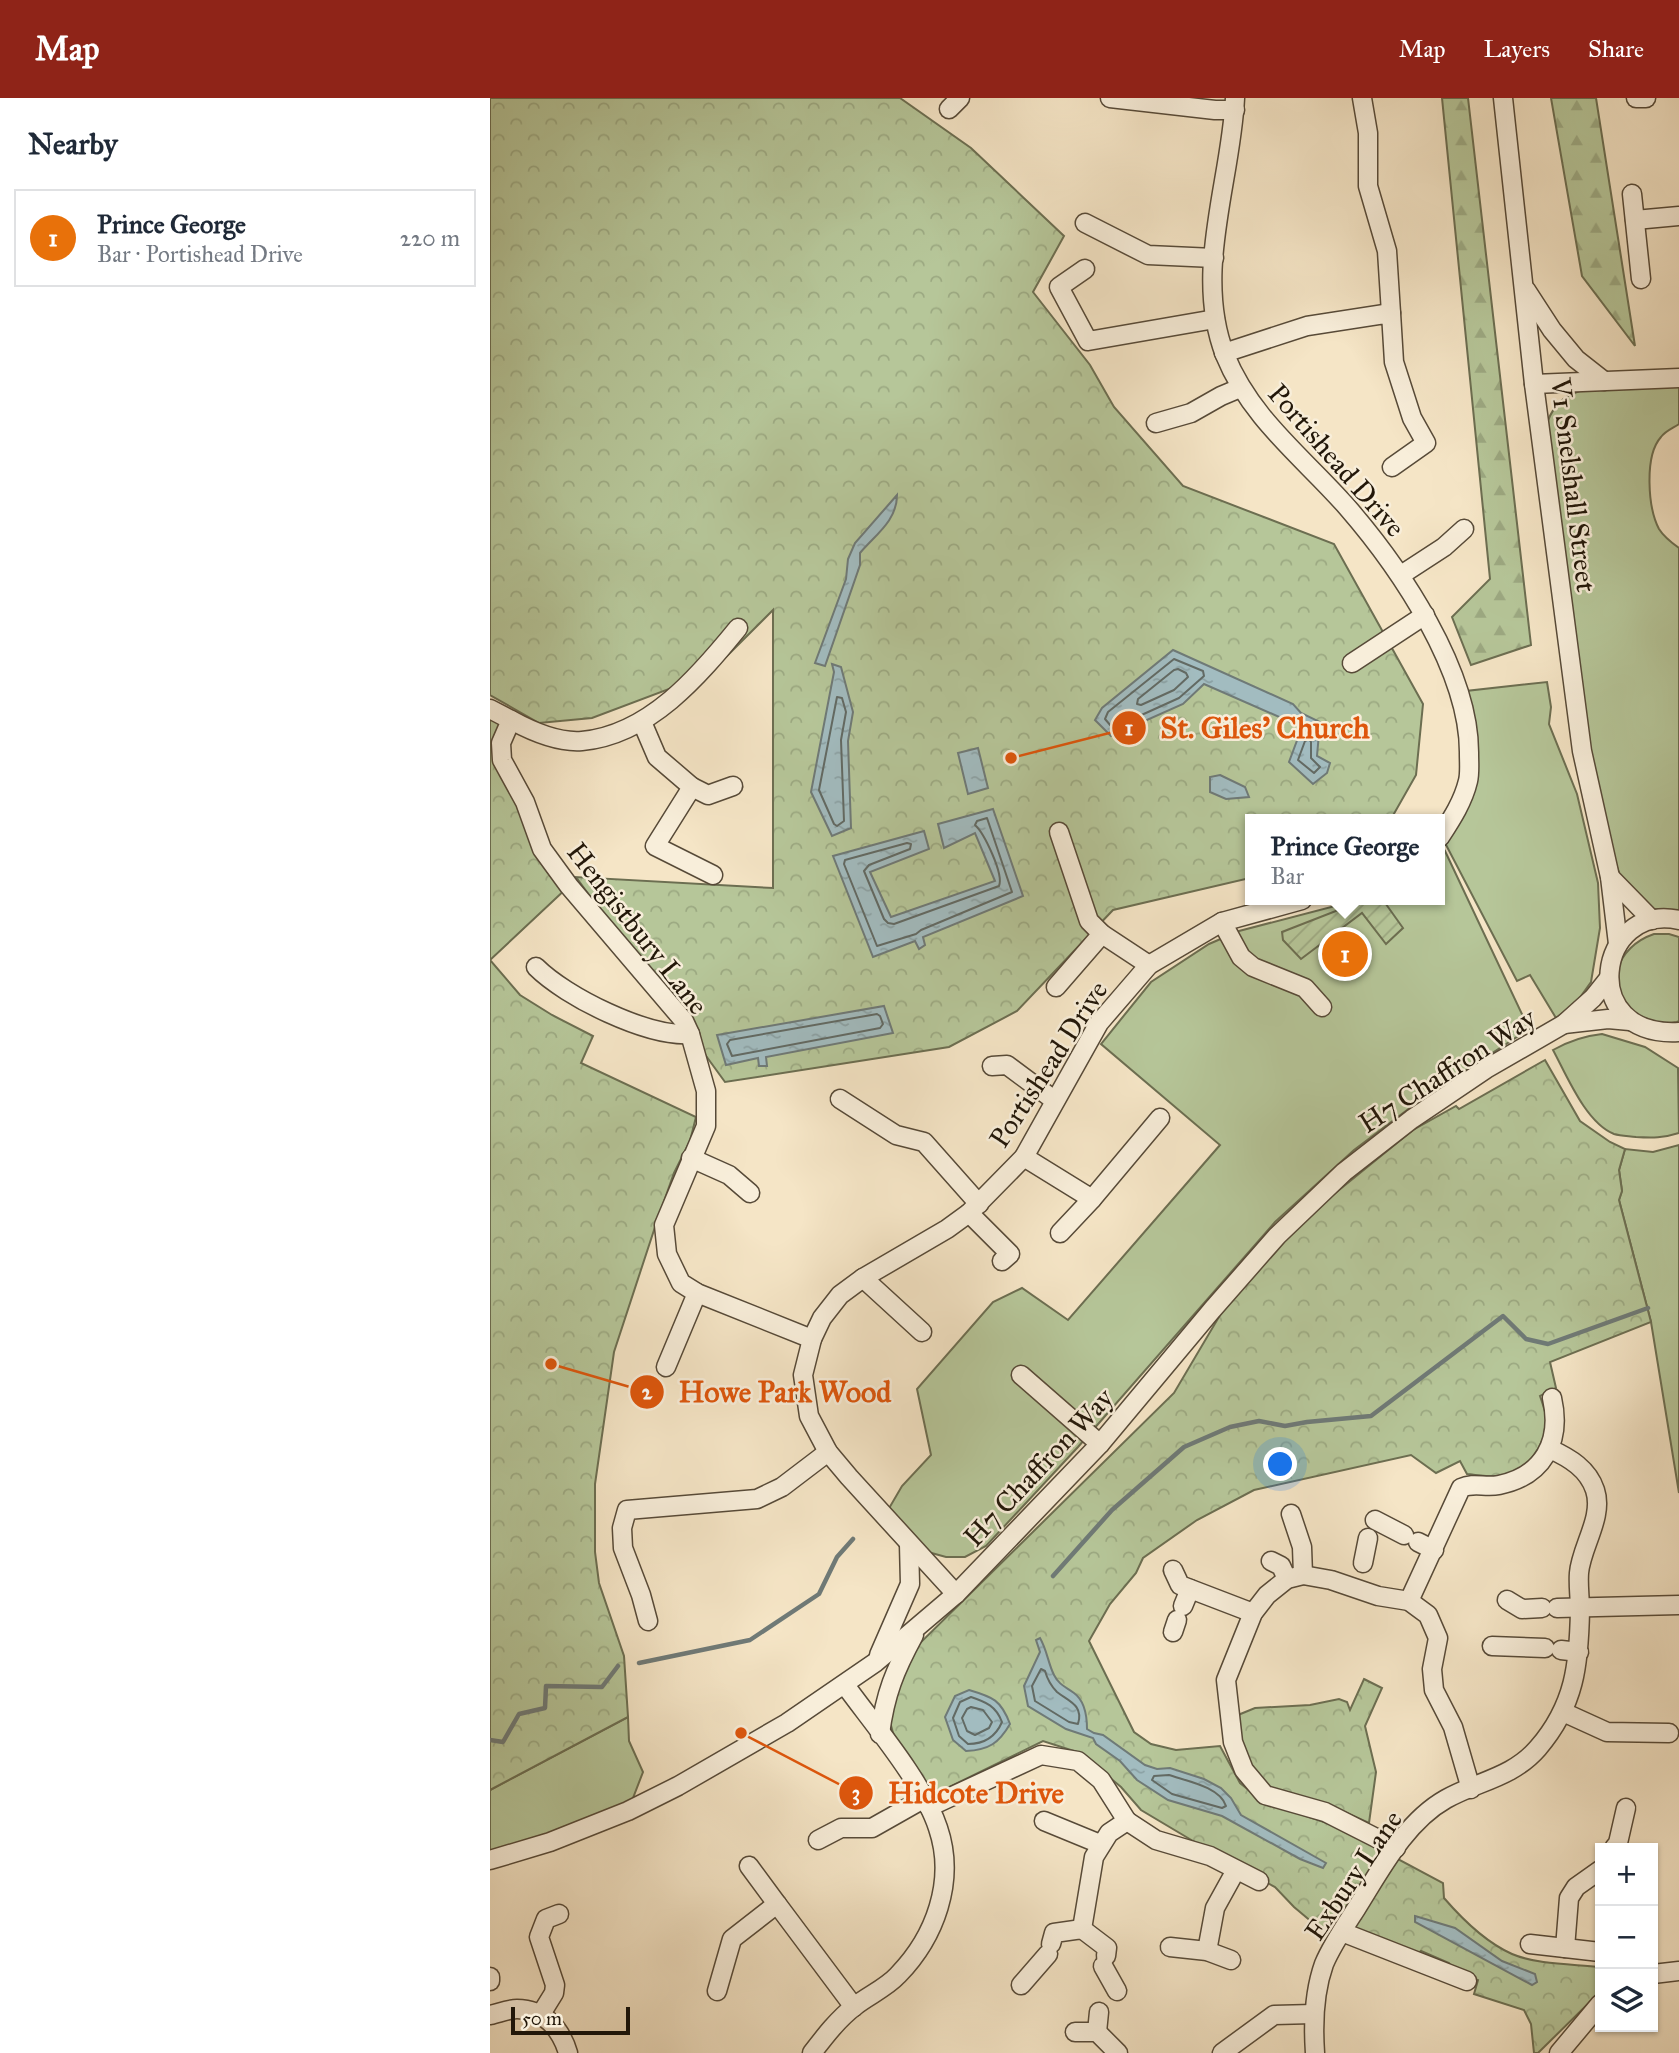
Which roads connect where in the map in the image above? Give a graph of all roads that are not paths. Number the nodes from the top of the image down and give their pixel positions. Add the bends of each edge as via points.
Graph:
1 (1110, 98) edge
2 (1363, 98) edge
3 (1503, 98) edge
4 (1636, 98) edge
5 (1646, 98) edge
6 (1235, 104) edge
7 (1632, 194) dead end
8 (1679, 216) edge
9 (1635, 220) junction
10 (1085, 223) dead end
11 (1214, 258) junction
12 (1085, 269) dead end
13 (1641, 279) dead end
14 (1524, 287) junction
15 (1391, 313) junction
16 (1215, 319) junction
17 (1224, 353) junction
18 (1679, 378) edge
19 (1604, 381) junction
20 (1534, 384) junction
21 (1240, 388) junction
22 (1156, 423) dead end
23 (1392, 467) dead end
24 (1464, 528) dead end
25 (1401, 575) junction
26 (1425, 615) junction
27 (738, 628) dead end
28 (1352, 663) dead end
29 (490, 709) edge
30 (511, 720) junction
31 (642, 722) junction
32 (733, 786) dead end
33 (692, 788) junction
34 (1445, 830) edge
35 (1059, 832) dead end
36 (713, 874) dead end
37 (1610, 877) junction
38 (1284, 905) edge
39 (1652, 920) junction
40 (1679, 920) edge
41 (1222, 922) junction
42 (1102, 934) junction
43 (1618, 944) junction
44 (1149, 965) junction
45 (536, 967) dead end
46 (1609, 978) junction
47 (1056, 987) dead end
48 (1322, 1007) dead end
49 (1630, 1021) junction
50 (1564, 1024) junction
51 (1679, 1032) edge
52 (1660, 1033) junction
53 (690, 1034) junction
54 (1679, 1047) edge
55 (992, 1066) dead end
56 (840, 1099) dead end
57 (1054, 1100) junction
58 (1160, 1118) dead end
59 (1024, 1157) junction
60 (691, 1158) junction
61 (749, 1195) dead end
62 (1092, 1199) junction
63 (974, 1209) junction
64 (1060, 1233) dead end
65 (1002, 1261) dead end
66 (863, 1278) junction
67 (697, 1293) junction
68 (922, 1332) dead end
69 (812, 1339) junction
70 (666, 1367) dead end
71 (1021, 1376) dead end
72 (1552, 1398) dead end
73 (1100, 1444) junction
74 (1550, 1449) junction
75 (828, 1452) junction
76 (1291, 1514) dead end
77 (1375, 1520) dead end
78 (1368, 1538) dead end
79 (1418, 1542) junction
80 (909, 1544) junction
81 (1271, 1561) dead end
82 (1173, 1570) dead end
83 (1358, 1576) junction
84 (1295, 1577) junction
85 (1190, 1589) junction
86 (957, 1594) junction
87 (1507, 1600) dead end
88 (1409, 1601) junction
89 (1679, 1605) edge
90 (1580, 1607) junction
91 (1253, 1614) junction
92 (1178, 1619) dead end
93 (648, 1621) dead end
94 (918, 1629) junction
95 (1492, 1646) dead end
96 (1562, 1650) junction
97 (876, 1662) junction
98 (845, 1685) junction
99 (1563, 1712) junction
100 (1669, 1733) dead end
101 (880, 1734) junction
102 (1471, 1788) junction
103 (927, 1802) junction
104 (1626, 1808) dead end
105 (1044, 1821) dead end
106 (1127, 1821) junction
107 (818, 1840) dead end
108 (1618, 1843) edge
109 (1100, 1844) junction
110 (1396, 1849) junction
111 (490, 1860) edge
112 (749, 1866) dead end
113 (1236, 1870) junction
114 (1595, 1873) edge
115 (1259, 1881) dead end
116 (777, 1904) junction
117 (559, 1914) dead end
118 (1082, 1929) junction
119 (1342, 1932) junction
120 (1530, 1944) dead end
121 (1170, 1947) dead end
122 (1565, 1948) junction
123 (1207, 1951) junction
124 (1595, 1951) edge
125 (1231, 1960) dead end
126 (1679, 1971) edge
127 (1658, 1973) edge
128 (1467, 1981) dead end
129 (1021, 1985) dead end
130 (717, 1991) dead end
131 (1117, 1991) dead end
132 (854, 2007) junction
133 (1595, 2010) edge
134 (1099, 2012) dead end
135 (541, 2014) junction
136 (1313, 2014) junction
137 (490, 2015) edge
138 (1075, 2032) dead end
139 (1097, 2032) junction
140 (568, 2053) edge
141 (812, 2053) edge
142 (1118, 2053) edge
143 (1222, 2053) edge
144 (1315, 2053) edge
145 (1559, 2053) edge

1 - 6 street via 1215,110
2 - 15 street via 1368,186 1388,251
3 - 14 street, V1 Snelshall Street
4 - 5 street
6 - 11 street, Portishead Drive
7 - 9 street
8 - 9 street
9 - 13 street
10 - 11 street via 1148,255
11 - 16 street, Portishead Drive
12 - 16 street via 1059,287 1088,341
14 - 19 street via 1576,359
14 - 20 street, V1 Snelshall Street
15 - 17 street via 1307,326
15 - 23 street via 1394,362 1412,418 1426,443
16 - 17 street, Portishead Drive
17 - 21 street, Portishead Drive
18 - 19 street
19 - 20 street
20 - 37 street, V1 Snelshall Street via 1583,751
21 - 22 street via 1191,413
21 - 25 street, Portishead Drive
24 - 25 street
25 - 26 street, Portishead Drive
26 - 28 street
26 - 34 street, Portishead Drive via 1459,690 1469,733 1469,779
27 - 31 street via 700,674
29 - 30 street
30 - 31 street via 547,737 581,741
30 - 53 street, Hengistbury Lane via 501,743 502,760 525,802 541,849
31 - 33 street via 657,757
32 - 33 street via 708,795
33 - 36 street via 655,846
35 - 42 street via 1089,921
37 - 39 street
37 - 43 street, V1 Snelshall Street
38 - 41 street, Portishead Drive
39 - 40 street
39 - 43 street
41 - 44 street, Portishead Drive
41 - 48 street via 1241,957 1253,967 1305,988
42 - 44 street
42 - 47 street
43 - 46 street
44 - 57 street, Portishead Drive via 1099,1023
45 - 53 street via 587,1003 669,1035
46 - 49 street via 1619,1009
46 - 50 street, H7 Chaffron Way
49 - 50 street, H7 Chaffron Way
49 - 52 street
50 - 73 street, H7 Chaffron Way via 1412,1119 1345,1172 1269,1245
51 - 52 street
52 - 54 street
53 - 60 street, Hengistbury Lane via 706,1091 706,1126
55 - 57 street via 1007,1065
56 - 63 street via 896,1135 924,1142
57 - 59 street, Portishead Drive
58 - 62 street
59 - 62 street
59 - 63 street, Portishead Drive
60 - 61 street via 729,1175
60 - 67 street, Hengistbury Lane via 664,1225 667,1254 681,1283
62 - 64 street
63 - 65 street via 1010,1254
63 - 66 street, Portishead Drive
66 - 68 street
66 - 69 street, Portishead Drive via 840,1295
67 - 69 street, Hengistbury Lane
67 - 70 street
69 - 75 street, Portishead Drive via 803,1375 809,1416
71 - 73 street
72 - 74 street via 1555,1412
73 - 86 street, H7 Chaffron Way
74 - 79 street via 1521,1479 1461,1488
74 - 90 street, Exbury Lane via 1586,1472 1596,1492 1596,1512 1578,1571
75 - 80 street, Portishead Drive
75 - 93 street via 757,1499 627,1510 623,1548
76 - 84 street via 1302,1547
77 - 79 street
78 - 83 street
79 - 88 street
80 - 86 street, Portishead Drive
80 - 97 street via 910,1584
81 - 84 street
82 - 85 street via 1180,1585
83 - 84 street via 1331,1580
83 - 88 street via 1378,1596
84 - 91 street via 1267,1595
85 - 91 street
85 - 92 street
86 - 94 street, H7 Chaffron Way
87 - 90 street via 1522,1609
88 - 102 street via 1429,1615 1438,1638 1432,1669 1434,1690 1453,1727
89 - 90 street
90 - 96 street, Exbury Lane
91 - 110 street via 1226,1680 1233,1742 1244,1770 1265,1795 1325,1812
94 - 97 street, H7 Chaffron Way
94 - 101 street via 884,1702
95 - 96 street
96 - 99 street, Exbury Lane via 1575,1682
97 - 98 street, H7 Chaffron Way
98 - 101 street
98 - 111 street, H7 Chaffron Way via 628,1811
99 - 100 street via 1607,1732
99 - 102 street, Exbury Lane via 1538,1748 1515,1769
101 - 103 street
102 - 110 street, Exbury Lane via 1445,1799 1417,1822
103 - 106 street via 1041,1755 1078,1761 1101,1780
103 - 107 street via 872,1828 841,1828
103 - 132 street via 939,1830 943,1864 942,1899 932,1930 896,1978
104 - 108 street
105 - 109 street
106 - 109 street
106 - 113 street via 1156,1840 1210,1856
109 - 118 street
110 - 119 street, Exbury Lane
112 - 116 street
113 - 115 street
113 - 123 street via 1215,1909
114 - 122 street via 1576,1886 1569,1898
116 - 130 street via 732,1939
116 - 132 street
117 - 135 street via 546,1919 539,1937 555,1985
118 - 129 street via 1054,1933 1050,1949
118 - 131 street via 1107,1948 1105,1961
119 - 128 street
119 - 136 street, Exbury Lane via 1324,1964
120 - 122 street
121 - 123 street
122 - 124 street
123 - 125 street
126 - 127 street
132 - 141 street
133 - 145 street
134 - 139 street
135 - 137 street via 517,2009
135 - 140 street via 563,2036
136 - 143 street via 1274,2015
136 - 144 street, Exbury Lane
138 - 139 street
139 - 142 street

